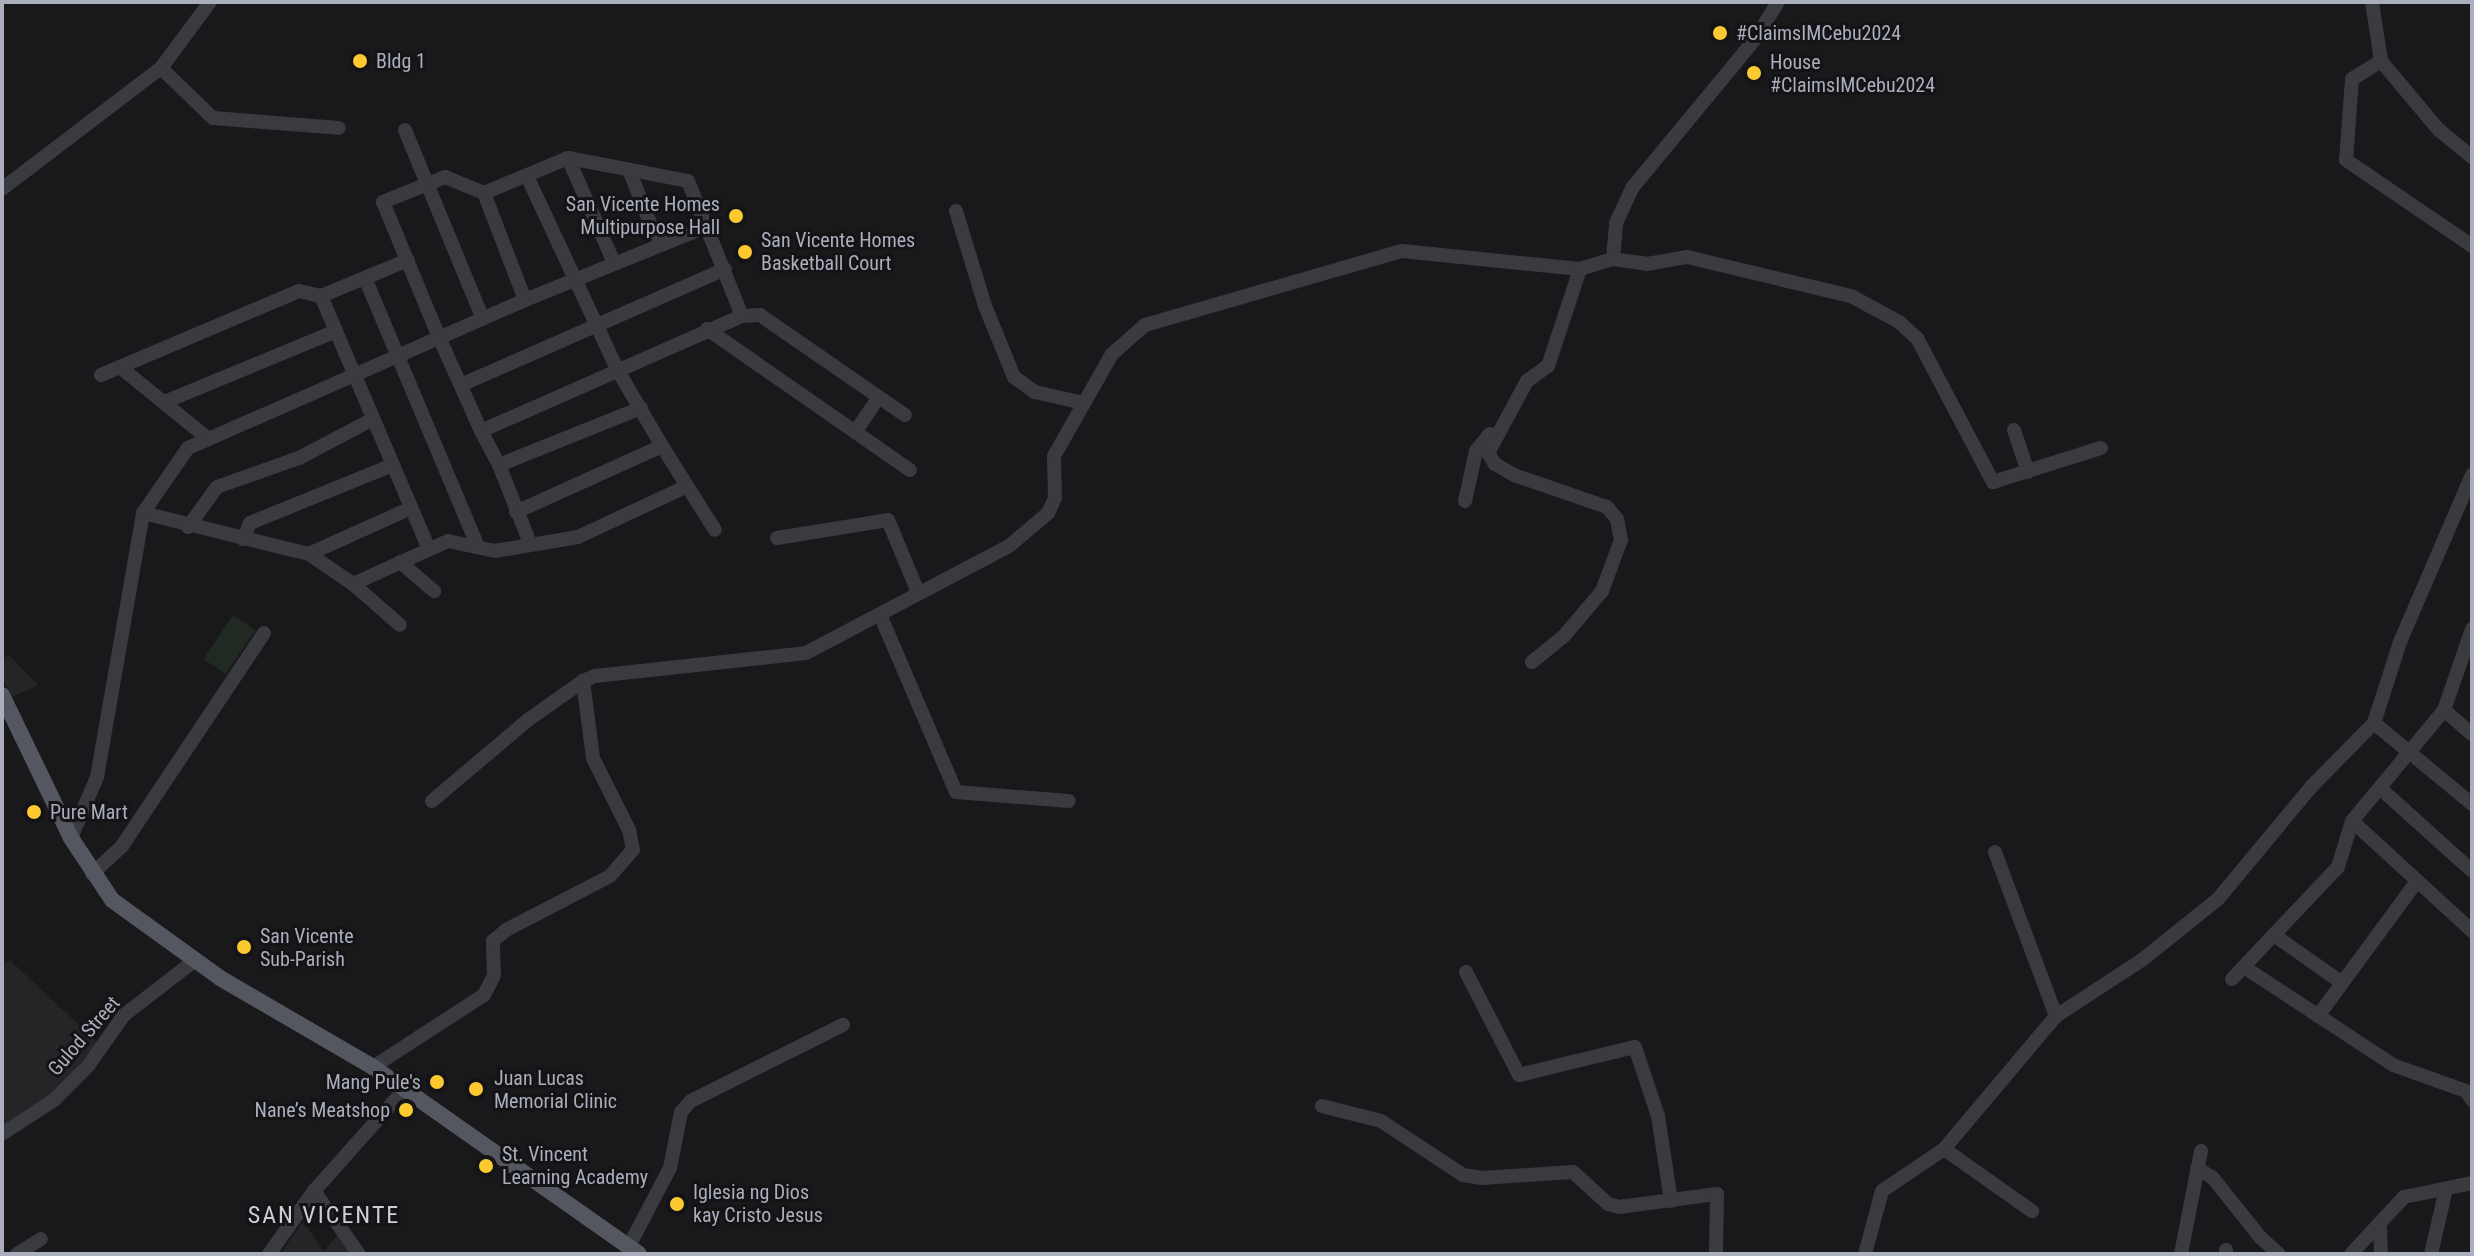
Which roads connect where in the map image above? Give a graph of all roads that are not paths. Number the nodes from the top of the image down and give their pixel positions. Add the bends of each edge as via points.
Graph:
1 (210, 2) edge
2 (1778, 2) edge
3 (2372, 2) edge
4 (2381, 61) junction
5 (161, 68) junction
6 (339, 128) dead end
7 (405, 130) dead end
8 (2472, 157) edge
9 (568, 158) junction
10 (629, 170) junction
11 (527, 176) junction
12 (428, 184) junction
13 (2, 189) edge
14 (484, 193) junction
15 (956, 211) dead end
16 (706, 227) junction
17 (659, 245) junction
18 (2472, 246) edge
19 (1613, 259) junction
20 (408, 260) junction
21 (614, 263) junction
22 (725, 269) junction
23 (1580, 269) junction
24 (365, 278) junction
25 (573, 281) junction
26 (321, 296) junction
27 (525, 300) junction
28 (742, 316) junction
29 (483, 319) junction
30 (595, 325) junction
31 (707, 329) junction
32 (336, 331) junction
33 (439, 337) junction
34 (395, 357) junction
35 (120, 367) junction
36 (617, 369) junction
37 (101, 375) dead end
38 (353, 375) junction
39 (463, 384) junction
40 (879, 397) junction
41 (167, 401) junction
42 (1084, 403) junction
43 (641, 408) junction
44 (905, 415) dead end
45 (373, 419) junction
46 (2014, 430) dead end
47 (481, 431) junction
48 (1498, 431) junction
49 (855, 432) junction
50 (206, 437) junction
51 (662, 446) junction
52 (2101, 448) dead end
53 (393, 465) junction
54 (499, 465) junction
55 (910, 470) dead end
56 (2028, 472) junction
57 (2472, 475) edge
58 (685, 487) junction
59 (1465, 501) dead end
60 (411, 508) junction
61 (516, 512) junction
62 (143, 513) junction
63 (188, 527) junction
64 (715, 530) dead end
65 (777, 538) dead end
66 (243, 539) junction
67 (530, 543) junction
68 (477, 544) junction
69 (429, 549) junction
70 (309, 554) junction
71 (400, 562) junction
72 (353, 584) junction
73 (434, 591) dead end
74 (918, 592) junction
75 (881, 617) junction
76 (400, 625) dead end
77 (2472, 629) edge
78 (264, 633) dead end
79 (1532, 662) dead end
80 (583, 681) junction
81 (2, 695) edge
82 (2444, 710) junction
83 (2374, 723) junction
84 (2472, 734) edge
85 (2412, 754) junction
86 (2381, 789) junction
87 (432, 801) dead end
88 (1069, 801) dead end
89 (2472, 804) edge
90 (2352, 821) junction
91 (71, 838) junction
92 (1995, 852) dead end
93 (2472, 871) edge
94 (92, 874) junction
95 (2417, 881) junction
96 (2472, 931) edge
97 (2274, 935) junction
98 (194, 961) junction
99 (2244, 967) junction
100 (1466, 972) dead end
101 (2232, 979) dead end
102 (2342, 983) junction
103 (2056, 1016) junction
104 (2318, 1016) junction
105 (843, 1025) dead end
106 (373, 1067) junction
107 (405, 1089) junction
108 (2472, 1100) edge
109 (1322, 1106) dead end
110 (2, 1134) edge
111 (1944, 1149) junction
112 (2201, 1151) dead end
113 (2197, 1168) junction
114 (2472, 1183) edge
115 (2446, 1189) junction
116 (314, 1191) junction
117 (1671, 1201) junction
118 (2032, 1211) dead end
119 (2380, 1228) junction
120 (41, 1239) dead end
121 (634, 1250) edge
122 (22, 1253) edge
123 (269, 1254) edge
124 (359, 1254) edge
125 (1716, 1254) edge
126 (1865, 1254) edge
127 (2181, 1254) edge
128 (2279, 1254) edge
129 (2351, 1254) edge
130 (2381, 1254) edge
131 (2431, 1254) edge

1 - 5 street
2 - 19 street via 1756,38 1632,188 1616,223
3 - 4 street
4 - 8 street via 2439,130
4 - 18 street via 2352,79 2346,160
5 - 6 street via 213,118
5 - 13 street
7 - 12 street
9 - 10 street
9 - 11 street
9 - 21 street
10 - 16 street via 688,181
10 - 17 street
11 - 14 street
11 - 25 street
12 - 14 street via 445,177
12 - 20 street via 383,202
12 - 29 street
14 - 27 street
15 - 42 street via 1014,377 1035,392
16 - 17 street
16 - 22 street
17 - 21 street
19 - 23 street
19 - 56 street via 1647,264 1687,257 1851,296 1917,338 1993,482
20 - 24 street
20 - 33 street
21 - 25 street
22 - 28 street
22 - 30 street
23 - 42 street via 1402,251 1145,325 1112,354
23 - 48 street via 1548,366 1527,381
24 - 26 street
24 - 34 street
25 - 27 street
25 - 30 street
26 - 32 street
26 - 35 street via 299,291
27 - 29 street
28 - 31 street
28 - 40 street via 760,315
29 - 33 street
30 - 36 street
30 - 39 street
31 - 36 street
31 - 49 street
32 - 38 street
32 - 41 street
33 - 34 street
33 - 39 street
34 - 38 street
34 - 68 street
35 - 37 street
35 - 41 street
36 - 43 street
36 - 47 street
38 - 45 street
38 - 50 street
39 - 47 street
40 - 44 street
40 - 49 street
41 - 50 street
42 - 74 street via 1054,456 1055,498 1037,526
43 - 51 street
43 - 54 street
45 - 53 street
45 - 63 street via 299,458 217,487
46 - 56 street
47 - 54 street
48 - 59 street via 1476,451
48 - 79 street via 1489,446 1495,464 1607,507 1617,519 1621,540 1602,591 1564,636
49 - 55 street
50 - 62 street via 179,457
51 - 58 street
51 - 61 street
52 - 56 street
53 - 60 street
53 - 66 street via 250,523
54 - 61 street
57 - 83 street via 2400,642
58 - 64 street
58 - 67 street via 578,537
60 - 69 street
60 - 70 street
61 - 67 street
62 - 63 street
62 - 91 street via 97,777
63 - 66 street
65 - 74 street via 888,520
66 - 70 street
67 - 68 street via 495,551
68 - 69 street via 448,541
69 - 71 street
70 - 72 street
71 - 72 street
71 - 73 street
72 - 76 street
74 - 75 street
75 - 80 street via 795,656
75 - 88 street via 956,792
77 - 82 street
78 - 94 street via 122,846
80 - 87 street
80 - 106 street via 593,758 629,830 633,850 610,876 506,930 493,941 494,975 484,995
81 - 91 main road
82 - 84 street
82 - 85 street
83 - 85 street
83 - 103 street via 2311,787 2218,899 2142,960
85 - 86 street
85 - 89 street
86 - 90 street
86 - 93 street
90 - 95 street
90 - 97 street via 2338,867
91 - 94 main road
92 - 103 street
94 - 98 main road via 135,919
95 - 96 street
95 - 102 street
97 - 99 street
97 - 102 street
98 - 106 main road
98 - 110 street, Gulod Street via 124,1015 88,1066 54,1100
99 - 101 street
99 - 104 street
100 - 117 street via 1519,1075 1635,1047 1658,1116
102 - 104 street
103 - 111 street
104 - 108 street via 2393,1065 2466,1091
105 - 121 street via 691,1101 681,1112 670,1168
106 - 107 main road
107 - 116 street
107 - 121 main road
109 - 117 street via 1381,1121 1463,1175 1573,1172 1608,1204
111 - 118 street
111 - 126 street via 1882,1191
112 - 113 street
113 - 127 street
113 - 128 street via 2213,1178
114 - 115 street
115 - 119 street via 2404,1197
115 - 131 street
116 - 123 street
116 - 124 street
117 - 125 street via 1717,1194
119 - 129 street via 2366,1233
119 - 130 street
120 - 122 street

